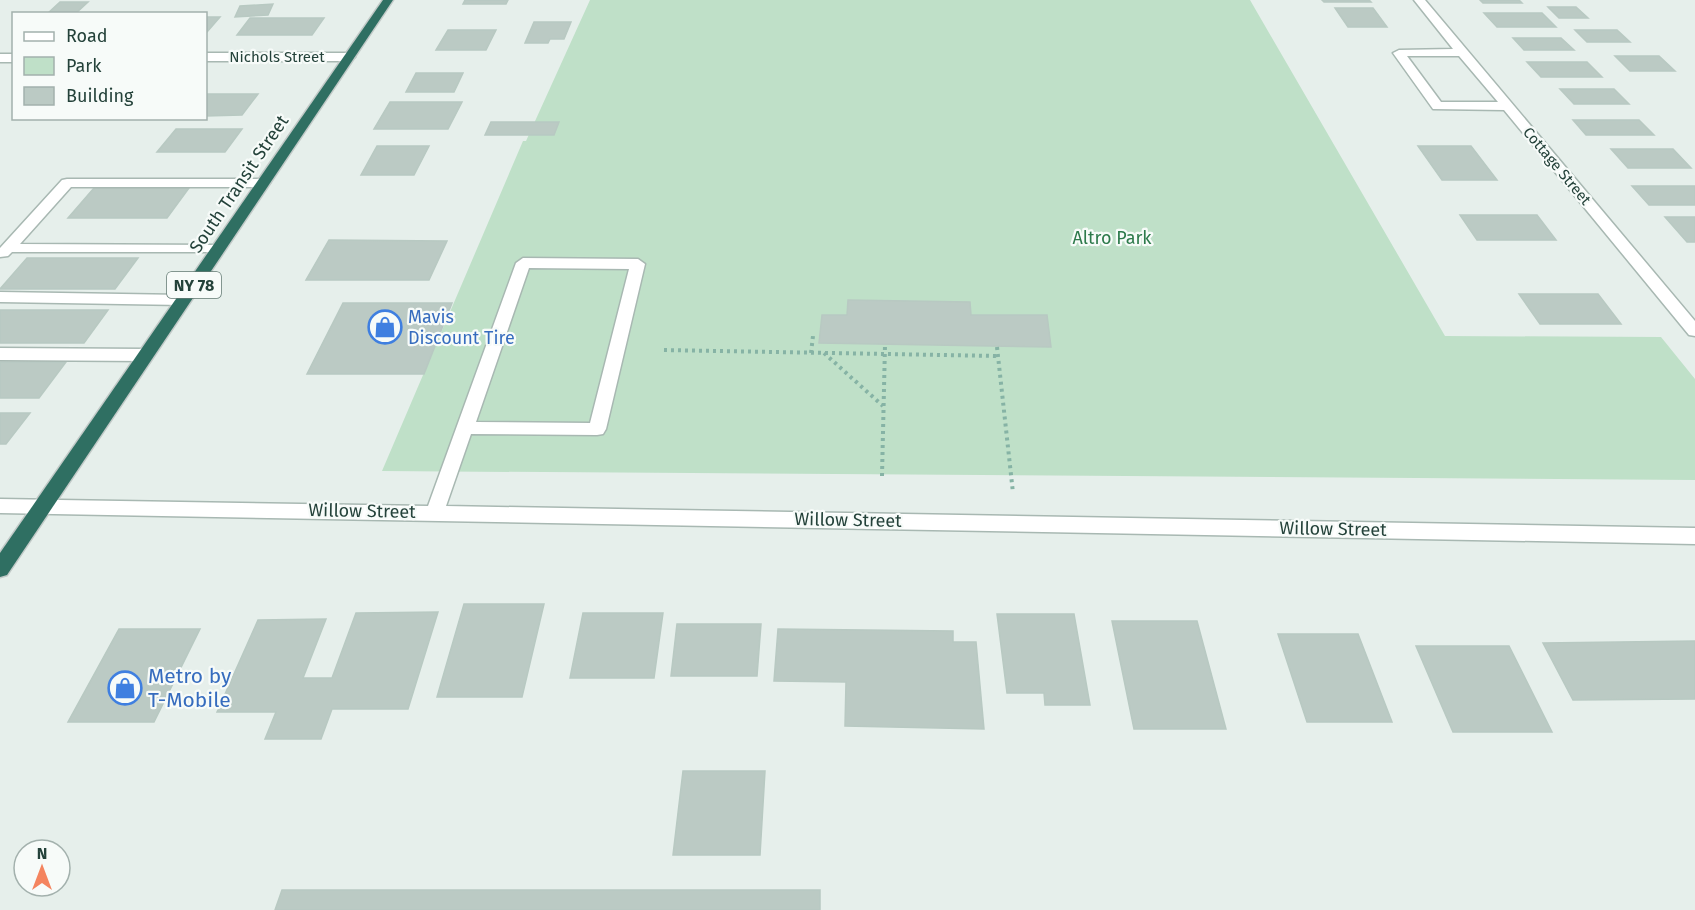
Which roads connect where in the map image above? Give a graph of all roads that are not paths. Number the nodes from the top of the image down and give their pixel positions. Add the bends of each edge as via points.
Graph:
1 (388, 0) edge
2 (1419, 0) edge
3 (1463, 52) junction
4 (207, 57) edge
5 (349, 57) junction
6 (1508, 106) junction
7 (263, 183) junction
8 (218, 249) junction
9 (4, 252) edge
10 (0, 297) edge
11 (183, 300) junction
12 (1695, 331) edge
13 (0, 354) edge
14 (146, 355) junction
15 (465, 428) junction
16 (0, 506) edge
17 (43, 506) junction
18 (435, 512) junction
19 (1695, 536) edge
20 (0, 569) edge

1 - 5 highway, South Transit Street / NY 78
2 - 3 street, Cottage Street
3 - 6 street, Cottage Street
3 - 6 street via 1400,53 1437,106
4 - 5 street, Nichols Street
5 - 7 highway, South Transit Street / NY 78
6 - 12 street, Cottage Street
7 - 8 highway, South Transit Street / NY 78
7 - 9 street via 67,183
8 - 9 street
8 - 11 highway, South Transit Street / NY 78
10 - 11 street
11 - 14 highway, South Transit Street / NY 78
13 - 14 street
14 - 17 highway, South Transit Street / NY 78
15 - 15 street via 523,263 638,264 597,429
15 - 18 street
16 - 17 street, Willow Street
17 - 18 street, Willow Street
17 - 20 highway, South Transit Street / NY 78
18 - 19 street, Willow Street

